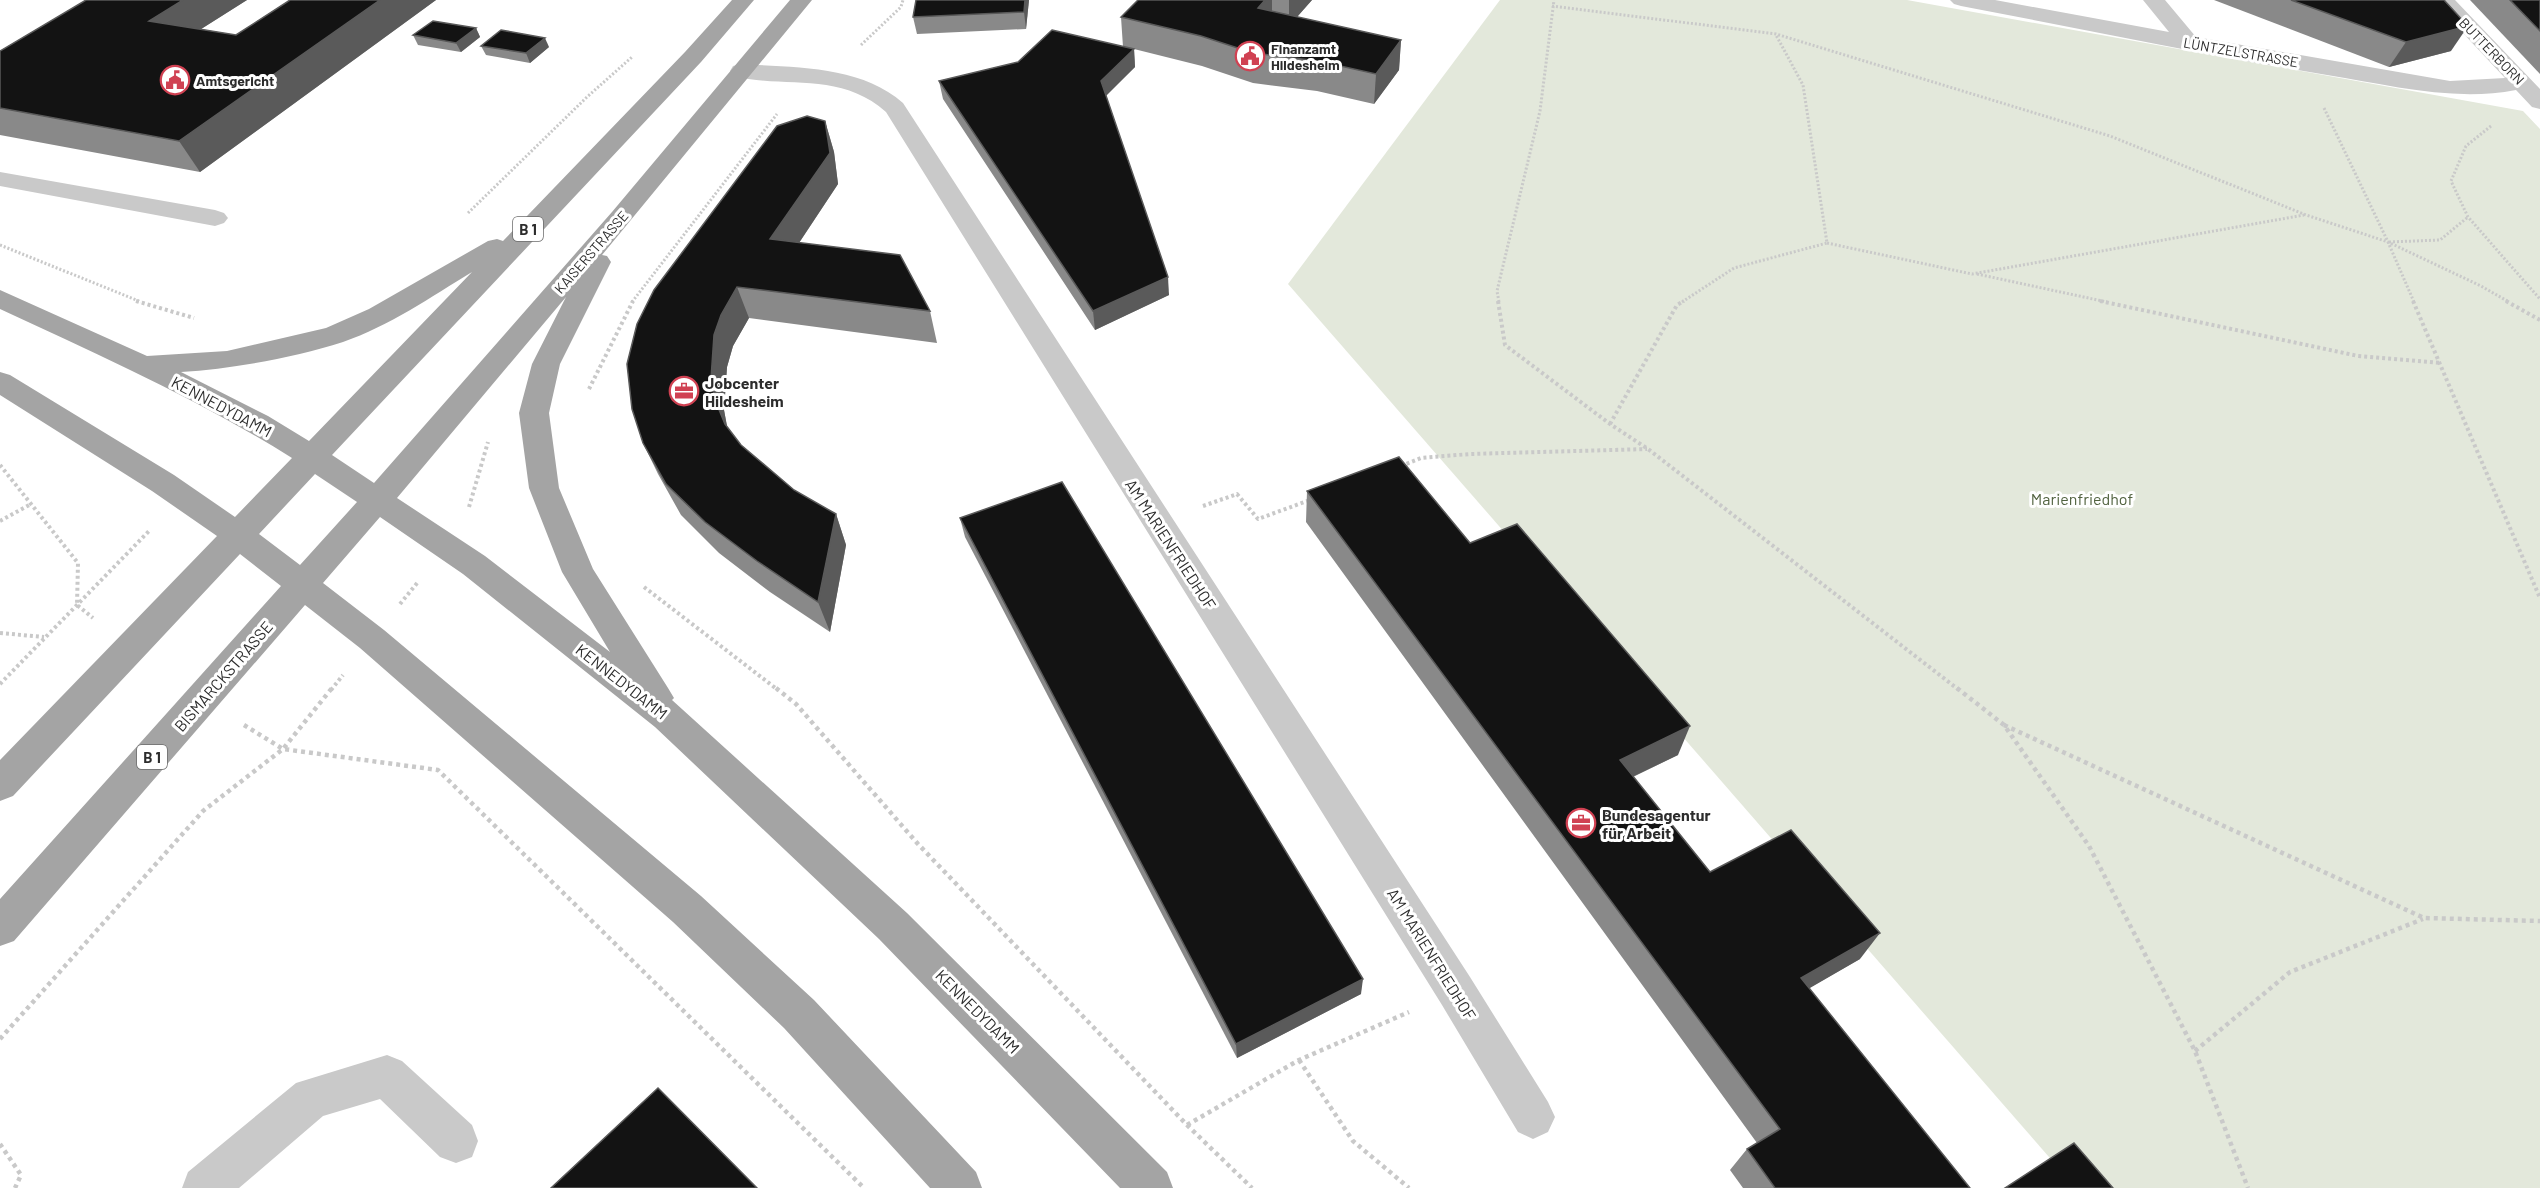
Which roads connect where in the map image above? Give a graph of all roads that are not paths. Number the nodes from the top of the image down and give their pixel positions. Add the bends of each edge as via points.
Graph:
1 (743, 0) edge
2 (801, 0) edge
3 (1961, 0) edge
4 (2154, 0) edge
5 (2443, 0) edge
6 (2189, 43) junction
7 (741, 70) junction
8 (2522, 82) junction
9 (2540, 102) edge
10 (0, 179) edge
11 (621, 217) junction
12 (215, 218) dead end
13 (530, 228) junction
14 (0, 298) edge
15 (143, 365) junction
16 (0, 382) edge
17 (311, 456) junction
18 (377, 500) junction
19 (237, 534) junction
20 (302, 584) junction
21 (668, 717) junction
22 (0, 785) edge
23 (0, 928) edge
24 (1533, 1116) dead end
25 (456, 1141) dead end
26 (204, 1188) edge
27 (960, 1188) edge
28 (1151, 1188) edge

1 - 13 main road, B 1
2 - 7 main road, KAISERSTRASSE / B 1
3 - 6 street, LÜNTZELSTRASSE
4 - 6 street
5 - 8 street, BUTTERBORN
6 - 8 street, LÜNTZELSTRASSE via 2450,88
7 - 11 main road, KAISERSTRASSE / B 1
7 - 24 street, AM MARIENFRIEDHOF via 857,86 877,93 895,108
8 - 9 street, BUTTERBORN
10 - 12 street
11 - 18 main road, KAISERSTRASSE / B 1
11 - 21 main road via 546,364 534,413 544,488 578,572
13 - 15 main road via 379,315 333,336 227,360
13 - 17 main road, B 1
14 - 15 main road, KENNEDYDAMM
15 - 17 main road, KENNEDYDAMM via 258,423
16 - 19 main road
17 - 18 main road, KENNEDYDAMM
17 - 19 main road, B 1
18 - 20 main road, B 1
18 - 21 main road, KENNEDYDAMM via 474,565
19 - 20 main road
19 - 22 main road, B 1
20 - 23 main road, BISMARCKSTRASSE / B 1
20 - 27 main road via 372,639 687,909 799,1014
21 - 28 main road, KENNEDYDAMM via 893,926
25 - 26 street via 387,1076 311,1098

